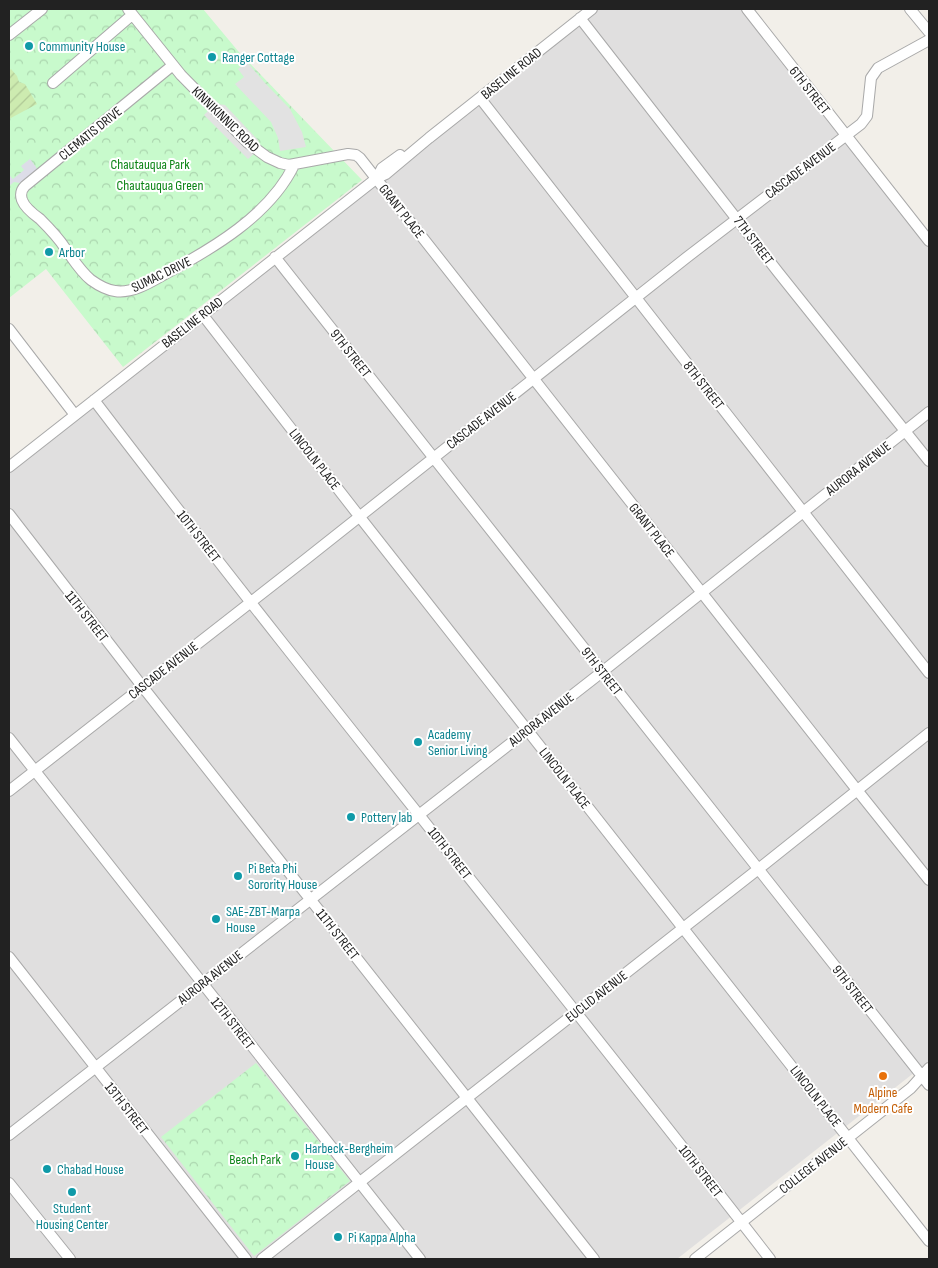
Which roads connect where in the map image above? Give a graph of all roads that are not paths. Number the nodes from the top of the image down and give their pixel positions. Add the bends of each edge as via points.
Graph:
1 (42, 9) edge
2 (592, 9) edge
3 (747, 9) edge
4 (910, 9) edge
5 (130, 12) edge
6 (580, 18) junction
7 (929, 32) edge
8 (9, 33) edge
9 (929, 40) edge
10 (173, 65) junction
11 (53, 83) dead end
12 (480, 98) junction
13 (845, 135) junction
14 (294, 165) junction
15 (377, 178) junction
16 (26, 206) joint
17 (737, 218) junction
18 (929, 242) edge
19 (275, 257) junction
20 (636, 298) junction
21 (202, 314) junction
22 (9, 329) edge
23 (535, 378) junction
24 (94, 400) junction
25 (929, 412) edge
26 (75, 415) junction
27 (906, 430) junction
28 (433, 458) junction
29 (929, 461) edge
30 (9, 466) edge
31 (803, 512) junction
32 (9, 514) edge
33 (359, 516) junction
34 (701, 592) junction
35 (250, 603) junction
36 (602, 672) junction
37 (929, 673) edge
38 (142, 686) junction
39 (527, 730) junction
40 (929, 733) edge
41 (9, 738) edge
42 (34, 771) junction
43 (857, 790) junction
44 (9, 791) edge
45 (419, 814) junction
46 (758, 870) junction
47 (929, 880) edge
48 (310, 899) junction
49 (683, 928) junction
50 (9, 958) edge
51 (202, 983) junction
52 (576, 1012) junction
53 (96, 1068) junction
54 (929, 1068) edge
55 (921, 1076) junction
56 (929, 1085) edge
57 (467, 1098) junction
58 (9, 1135) edge
59 (848, 1137) junction
60 (9, 1182) edge
61 (360, 1183) junction
62 (741, 1222) junction
63 (929, 1241) edge
64 (70, 1259) edge
65 (246, 1259) edge
66 (262, 1259) edge
67 (420, 1259) edge
68 (594, 1259) edge
69 (695, 1259) edge
70 (770, 1259) edge

1 - 8 street
2 - 6 street, BASELINE ROAD
3 - 13 street, 6TH STREET
4 - 7 street
5 - 10 street, KINNIKINNIC ROAD
5 - 11 street
6 - 12 street, BASELINE ROAD
6 - 17 street, 7TH STREET
9 - 13 street, CASCADE AVENUE via 878,68 871,78 867,116
10 - 14 street, KINNIKINNIC ROAD via 255,149 280,163
10 - 16 street, CLEMATIS DRIVE via 25,186 21,195
12 - 15 street, BASELINE ROAD via 429,138 382,168
12 - 20 street, 8TH STREET
13 - 17 street, CASCADE AVENUE
13 - 18 street, 6TH STREET
14 - 15 street, KINNIKINNIC ROAD via 352,154 360,158
14 - 16 street, SUMAC DRIVE via 259,210 230,235 188,262 126,291 112,290 91,280 58,238
15 - 19 street, BASELINE ROAD
15 - 23 street, GRANT PLACE
17 - 20 street, CASCADE AVENUE
17 - 27 street, 7TH STREET
19 - 21 street, BASELINE ROAD
19 - 28 street, 9TH STREET
20 - 23 street, CASCADE AVENUE
20 - 31 street, 8TH STREET
21 - 24 street, BASELINE ROAD
21 - 33 street, LINCOLN PLACE
22 - 26 street
23 - 28 street, CASCADE AVENUE
23 - 34 street, GRANT PLACE
24 - 26 street, BASELINE ROAD
24 - 35 street, 10TH STREET
25 - 27 street, AURORA AVENUE
26 - 30 street, BASELINE ROAD
27 - 29 street, 7TH STREET
27 - 31 street, AURORA AVENUE
28 - 33 street, CASCADE AVENUE
28 - 36 street, 9TH STREET
31 - 34 street, AURORA AVENUE
31 - 37 street, 8TH STREET
32 - 38 street, 11TH STREET
33 - 35 street, CASCADE AVENUE
33 - 39 street, LINCOLN PLACE
34 - 36 street, AURORA AVENUE
34 - 43 street, GRANT PLACE
35 - 38 street, CASCADE AVENUE
35 - 45 street, 10TH STREET
36 - 39 street, AURORA AVENUE
36 - 46 street, 9TH STREET
38 - 42 street, CASCADE AVENUE
38 - 48 street, 11TH STREET
39 - 45 street, AURORA AVENUE
39 - 49 street, LINCOLN PLACE
40 - 43 street, EUCLID AVENUE
41 - 42 street, 12TH STREET
42 - 44 street, CASCADE AVENUE
42 - 51 street, 12TH STREET
43 - 46 street, EUCLID AVENUE
43 - 47 street, GRANT PLACE
45 - 48 street, AURORA AVENUE
45 - 52 street, 10TH STREET
46 - 49 street, EUCLID AVENUE
46 - 55 street, 9TH STREET
48 - 51 street, AURORA AVENUE
48 - 57 street, 11TH STREET
49 - 52 street, EUCLID AVENUE
49 - 59 street, LINCOLN PLACE
50 - 53 street, 13TH STREET
51 - 53 street, AURORA AVENUE
51 - 61 street, 12TH STREET
52 - 57 street, EUCLID AVENUE
52 - 62 street, 10TH STREET
53 - 58 street, AURORA AVENUE
53 - 65 street, 13TH STREET
54 - 55 street, COLLEGE AVENUE
55 - 56 street, 9TH STREET
55 - 59 street, COLLEGE AVENUE via 911,1088
57 - 61 street, EUCLID AVENUE
57 - 68 street, 11TH STREET
59 - 62 street, COLLEGE AVENUE
59 - 63 street, LINCOLN PLACE
60 - 64 street
61 - 66 street, EUCLID AVENUE
61 - 67 street, 12TH STREET
62 - 69 street, COLLEGE AVENUE
62 - 70 street, 10TH STREET

